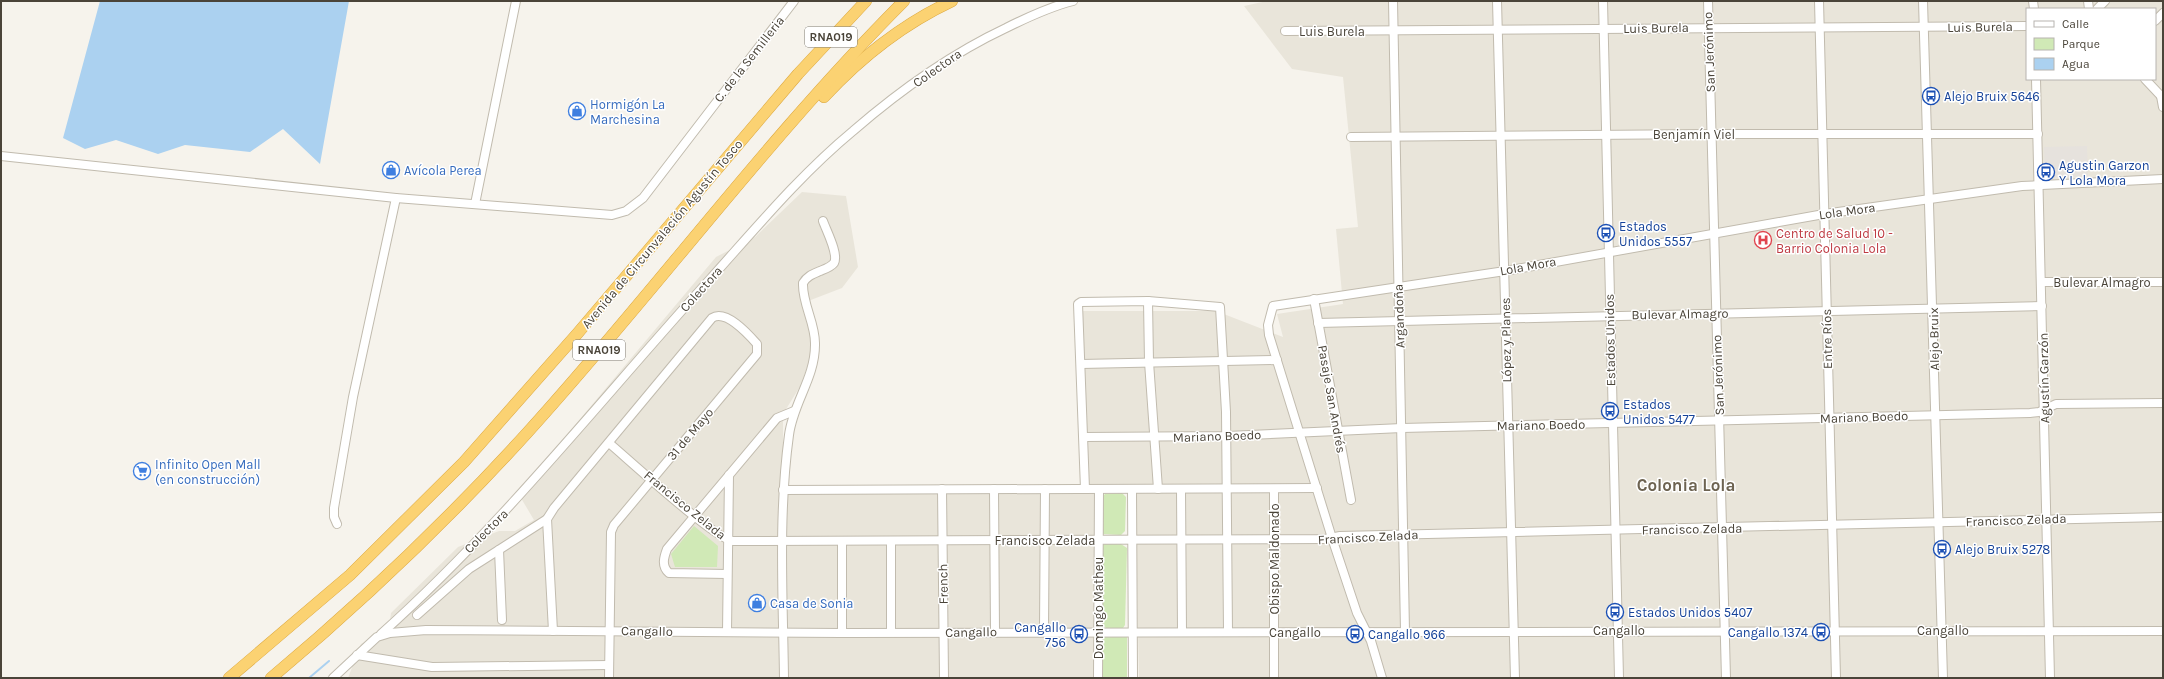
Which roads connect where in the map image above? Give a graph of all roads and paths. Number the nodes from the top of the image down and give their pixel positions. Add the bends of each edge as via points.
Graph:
1 (516, 1) edge
2 (794, 1) edge
3 (855, 1) edge
4 (866, 1) edge
5 (904, 1) edge
6 (952, 1) edge
7 (1072, 1) edge
8 (1392, 1) edge
9 (1497, 1) edge
10 (1603, 1) edge
11 (1708, 1) edge
12 (1819, 1) edge
13 (1923, 1) edge
14 (2026, 26) edge
15 (1708, 27) junction
16 (1924, 27) junction
17 (1603, 28) junction
18 (1820, 28) junction
19 (1498, 29) junction
20 (1394, 30) junction
21 (1285, 31) dead end
22 (798, 74) junction
23 (2036, 80) edge
24 (2146, 80) edge
25 (2162, 95) edge
26 (2163, 107) edge
27 (1712, 134) junction
28 (1823, 134) junction
29 (1926, 134) junction
30 (2038, 134) junction
31 (1500, 135) junction
32 (1606, 135) junction
33 (1395, 136) junction
34 (1351, 137) dead end
35 (1, 156) edge
36 (2163, 179) edge
37 (743, 181) junction
38 (2039, 185) junction
39 (396, 198) junction
40 (1930, 200) junction
41 (475, 204) junction
42 (1824, 214) junction
43 (823, 221) dead end
44 (1714, 233) junction
45 (1608, 252) junction
46 (1504, 271) junction
47 (2042, 282) junction
48 (2163, 282) edge
49 (1398, 286) junction
50 (1314, 299) junction
51 (1148, 302) junction
52 (2042, 306) junction
53 (1933, 308) junction
54 (1827, 311) junction
55 (1716, 314) junction
56 (1610, 316) junction
57 (1505, 318) junction
58 (1399, 321) junction
59 (1318, 323) junction
60 (1277, 360) junction
61 (1222, 361) junction
62 (1149, 362) junction
63 (1081, 364) junction
64 (2163, 403) edge
65 (2044, 409) junction
66 (794, 411) junction
67 (1936, 415) junction
68 (1829, 418) junction
69 (1719, 420) junction
70 (1612, 423) junction
71 (1508, 426) junction
72 (1402, 428) junction
73 (1337, 431) junction
74 (1301, 432) junction
75 (1227, 436) junction
76 (1084, 438) junction
77 (1154, 438) junction
78 (609, 443) junction
79 (729, 475) junction
80 (652, 479) junction
81 (1316, 488) junction
82 (994, 489) junction
83 (1045, 489) junction
84 (1098, 489) junction
85 (1158, 489) junction
86 (1274, 489) junction
87 (783, 490) junction
88 (942, 490) junction
89 (1085, 490) junction
90 (1132, 490) junction
91 (1181, 490) junction
92 (1227, 490) junction
93 (1351, 500) dead end
94 (694, 516) junction
95 (2163, 517) edge
96 (2047, 519) junction
97 (547, 520) junction
98 (1938, 522) junction
99 (337, 524) dead end
100 (1832, 526) junction
101 (1722, 528) junction
102 (1615, 530) junction
103 (1510, 532) junction
104 (1404, 535) junction
105 (1332, 538) junction
106 (1098, 539) junction
107 (728, 540) junction
108 (943, 540) junction
109 (995, 540) junction
110 (1045, 540) junction
111 (1132, 540) junction
112 (1181, 540) junction
113 (1227, 540) junction
114 (1274, 540) junction
115 (891, 541) junction
116 (783, 542) junction
117 (842, 542) junction
118 (499, 550) junction
119 (727, 574) junction
120 (417, 615) dead end
121 (502, 620) dead end
122 (610, 630) junction
123 (1618, 630) junction
124 (1724, 630) junction
125 (1835, 630) junction
126 (1941, 630) junction
127 (2049, 630) junction
128 (554, 631) junction
129 (1098, 631) junction
130 (1132, 631) junction
131 (1182, 631) junction
132 (1228, 631) junction
133 (1366, 631) junction
134 (1405, 631) junction
135 (1513, 631) junction
136 (2163, 631) edge
137 (726, 632) junction
138 (783, 632) junction
139 (891, 632) junction
140 (995, 632) junction
141 (1044, 632) junction
142 (1274, 632) junction
143 (842, 633) junction
144 (944, 633) junction
145 (377, 637) junction
146 (357, 655) junction
147 (609, 665) junction
148 (229, 678) edge
149 (271, 678) edge
150 (333, 678) edge
151 (609, 678) edge
152 (784, 678) edge
153 (944, 678) edge
154 (1098, 678) edge
155 (1133, 678) edge
156 (1274, 678) edge
157 (1382, 678) edge
158 (1515, 678) edge
159 (1619, 678) edge
160 (1726, 678) edge
161 (1836, 678) edge
162 (1943, 678) edge
163 (2050, 678) edge

1 - 41 street
2 - 41 street, C. de la Semilleria via 643,198 626,211 604,216
3 - 22 highway via 827,31
4 - 22 highway, Avenida de Circunvalación Agustín Tosco / RNA019
5 - 37 highway, Avenida de Circunvalación Agustín Tosco / RNA019 via 845,62
6 - 37 highway via 905,27 863,58 840,80 775,154
7 - 145 street, Colectora via 1052,7 970,45 852,131 764,219 511,506 404,614
8 - 20 street, Argandoña
9 - 19 street, López y Planes
10 - 17 street, Estados Unidos
11 - 15 street, San Jerónimo
12 - 18 street, Entre Ríos
13 - 16 street, Alejo Bruix
14 - 16 street, Luis Burela
15 - 17 street, Luis Burela
15 - 18 street, Luis Burela
15 - 27 street, San Jerónimo
16 - 18 street, Luis Burela
16 - 29 street, Alejo Bruix
17 - 19 street, Luis Burela
17 - 32 street, Estados Unidos
18 - 28 street, Entre Ríos
19 - 20 street, Luis Burela
19 - 31 street, López y Planes
20 - 21 street, Luis Burela
20 - 33 street, Argandoña
22 - 148 highway, Avenida de Circunvalación Agustín Tosco / RNA019 via 572,340 455,472 350,575
23 - 30 street, Agustín Garzón
24 - 25 street
25 - 26 street
27 - 28 street, Benjamín Viel
27 - 32 street, Benjamín Viel
27 - 44 street, San Jerónimo
28 - 29 street, Benjamín Viel
28 - 42 street, Entre Ríos
29 - 30 street, Benjamín Viel
29 - 40 street, Alejo Bruix
30 - 38 street, Agustín Garzón
31 - 32 street, Benjamín Viel
31 - 33 street, Benjamín Viel
31 - 46 street, López y Planes
32 - 45 street, Estados Unidos
33 - 34 street, Benjamín Viel
33 - 49 street, Argandoña
35 - 39 street, C. de la Semilleria
36 - 38 street, Lola Mora
37 - 149 highway, Avenida de Circunvalación Agustín Tosco / RNA019 via 563,392 487,476 427,538 364,597
38 - 40 street, Lola Mora
38 - 47 street, Agustín Garzón
39 - 41 street, C. de la Semilleria
39 - 99 street via 353,396 334,508
40 - 42 street, Lola Mora
40 - 53 street, Alejo Bruix
42 - 44 street, Lola Mora
42 - 54 street, Entre Ríos
43 - 66 street via 835,257 834,262 828,267 810,275 803,283 804,299 814,330 815,351 810,376
44 - 45 street, Lola Mora
44 - 55 street, San Jerónimo
45 - 46 street, Lola Mora
45 - 56 street, Estados Unidos
46 - 49 street, Lola Mora
46 - 57 street, López y Planes
47 - 48 street, Bulevar Almagro
47 - 52 street, Agustín Garzón
49 - 50 street, Lola Mora
49 - 58 street, Argandoña
50 - 59 street, Pasaje San Andrés
50 - 60 street, Lola Mora via 1273,306 1268,325
51 - 61 street via 1220,307
51 - 62 street
51 - 63 street via 1078,304
52 - 53 street, Bulevar Almagro
52 - 65 street, Agustín Garzón
53 - 54 street, Bulevar Almagro
53 - 67 street, Alejo Bruix
54 - 55 street, Bulevar Almagro
54 - 68 street, Entre Ríos
55 - 56 street, Bulevar Almagro
55 - 69 street, San Jerónimo
56 - 57 street, Bulevar Almagro
56 - 70 street, Estados Unidos
57 - 58 street, Bulevar Almagro
57 - 71 street, López y Planes
58 - 59 street, Bulevar Almagro
58 - 72 street, Argandoña
59 - 73 street, Pasaje San Andrés
60 - 61 street
60 - 74 street
61 - 62 street
61 - 75 street
62 - 63 street
62 - 77 street
63 - 76 street
64 - 65 street, Mariano Boedo via 2056,404
65 - 67 street, Mariano Boedo via 2030,413
65 - 96 street, Agustín Garzón
66 - 79 street via 777,418
66 - 87 street
67 - 68 street, Mariano Boedo
67 - 98 street, Alejo Bruix
68 - 69 street, Mariano Boedo
68 - 100 street, Entre Ríos
69 - 70 street, Mariano Boedo
69 - 101 street, San Jerónimo
70 - 71 street, Mariano Boedo
70 - 102 street, Estados Unidos
71 - 72 street, Mariano Boedo
71 - 103 street, López y Planes
72 - 73 street, Mariano Boedo
72 - 104 street, Argandoña
73 - 74 street, Mariano Boedo
73 - 93 street, Pasaje San Andrés
74 - 75 street, Mariano Boedo
74 - 81 street
75 - 77 street, Mariano Boedo
75 - 92 street
76 - 77 street, Mariano Boedo
76 - 89 street
77 - 85 street
78 - 80 street, Francisco Zelada
78 - 80 street, 31 de Mayo via 716,316 728,318 755,341 757,354
78 - 97 street via 554,508
79 - 94 street
79 - 107 street
80 - 94 street, Francisco Zelada
80 - 122 street, 31 de Mayo via 611,532
81 - 86 street
81 - 105 street
82 - 83 street
82 - 88 street
82 - 109 street
83 - 89 street
83 - 110 street
84 - 89 street
84 - 90 street
84 - 106 street, Domingo Matheu
85 - 90 street
85 - 91 street
86 - 92 street
86 - 114 street, Obispo Maldonado
87 - 88 street
87 - 116 street
88 - 108 street, French
90 - 111 street
91 - 92 street
91 - 112 street
92 - 113 street
94 - 107 street, Francisco Zelada
94 - 119 street via 667,549 663,560 666,571
95 - 96 street, Francisco Zelada
96 - 98 street, Francisco Zelada
96 - 127 street, Agustín Garzón
97 - 118 street
97 - 128 street
98 - 100 street, Francisco Zelada
98 - 126 street, Alejo Bruix
100 - 101 street, Francisco Zelada
100 - 125 street, Entre Ríos
101 - 102 street, Francisco Zelada
101 - 124 street, San Jerónimo
102 - 103 street, Francisco Zelada
102 - 123 street, Estados Unidos
103 - 104 street, Francisco Zelada
103 - 135 street, López y Planes
104 - 105 street, Francisco Zelada
104 - 134 street, Argandoña
105 - 114 street, Francisco Zelada
105 - 133 street via 1357,613
106 - 110 street, Francisco Zelada
106 - 111 street, Francisco Zelada
106 - 129 street, Domingo Matheu
107 - 116 street, Francisco Zelada
107 - 119 street
108 - 109 street, Francisco Zelada
108 - 115 street, Francisco Zelada
108 - 144 street, French
109 - 110 street, Francisco Zelada
109 - 140 street
110 - 141 street
111 - 112 street, Francisco Zelada
111 - 130 street
112 - 113 street, Francisco Zelada
112 - 131 street
113 - 114 street, Francisco Zelada
113 - 132 street
114 - 142 street, Obispo Maldonado
115 - 117 street, Francisco Zelada
115 - 139 street
116 - 117 street, Francisco Zelada
116 - 138 street
117 - 143 street
118 - 120 street via 469,569
118 - 121 street
119 - 137 street
122 - 128 street, Cangallo
122 - 137 street, Cangallo
122 - 147 street, 31 de Mayo
123 - 124 street, Cangallo
123 - 135 street, Cangallo
123 - 159 street, Estados Unidos
124 - 125 street, Cangallo
124 - 160 street, San Jerónimo
125 - 126 street, Cangallo
125 - 161 street, Entre Ríos
126 - 127 street, Cangallo
126 - 162 street, Alejo Bruix
127 - 136 street, Cangallo
127 - 163 street, Agustín Garzón
128 - 145 street, Cangallo via 426,630 390,633
129 - 130 street, Cangallo
129 - 141 street, Cangallo
129 - 154 street, Domingo Matheu
130 - 131 street, Cangallo
130 - 155 street
131 - 132 street, Cangallo
132 - 142 street, Cangallo
133 - 134 street, Cangallo
133 - 142 street, Cangallo
133 - 157 street
134 - 135 street, Cangallo
135 - 158 street, López y Planes
137 - 138 street, Cangallo
138 - 143 street, Cangallo
138 - 152 street
139 - 143 street, Cangallo
139 - 144 street, Cangallo
140 - 141 street, Cangallo
140 - 144 street, Cangallo
142 - 156 street, Obispo Maldonado
144 - 153 street, French
145 - 146 street, Colectora
146 - 147 street via 432,667
146 - 150 street, Colectora
147 - 151 street, 31 de Mayo

